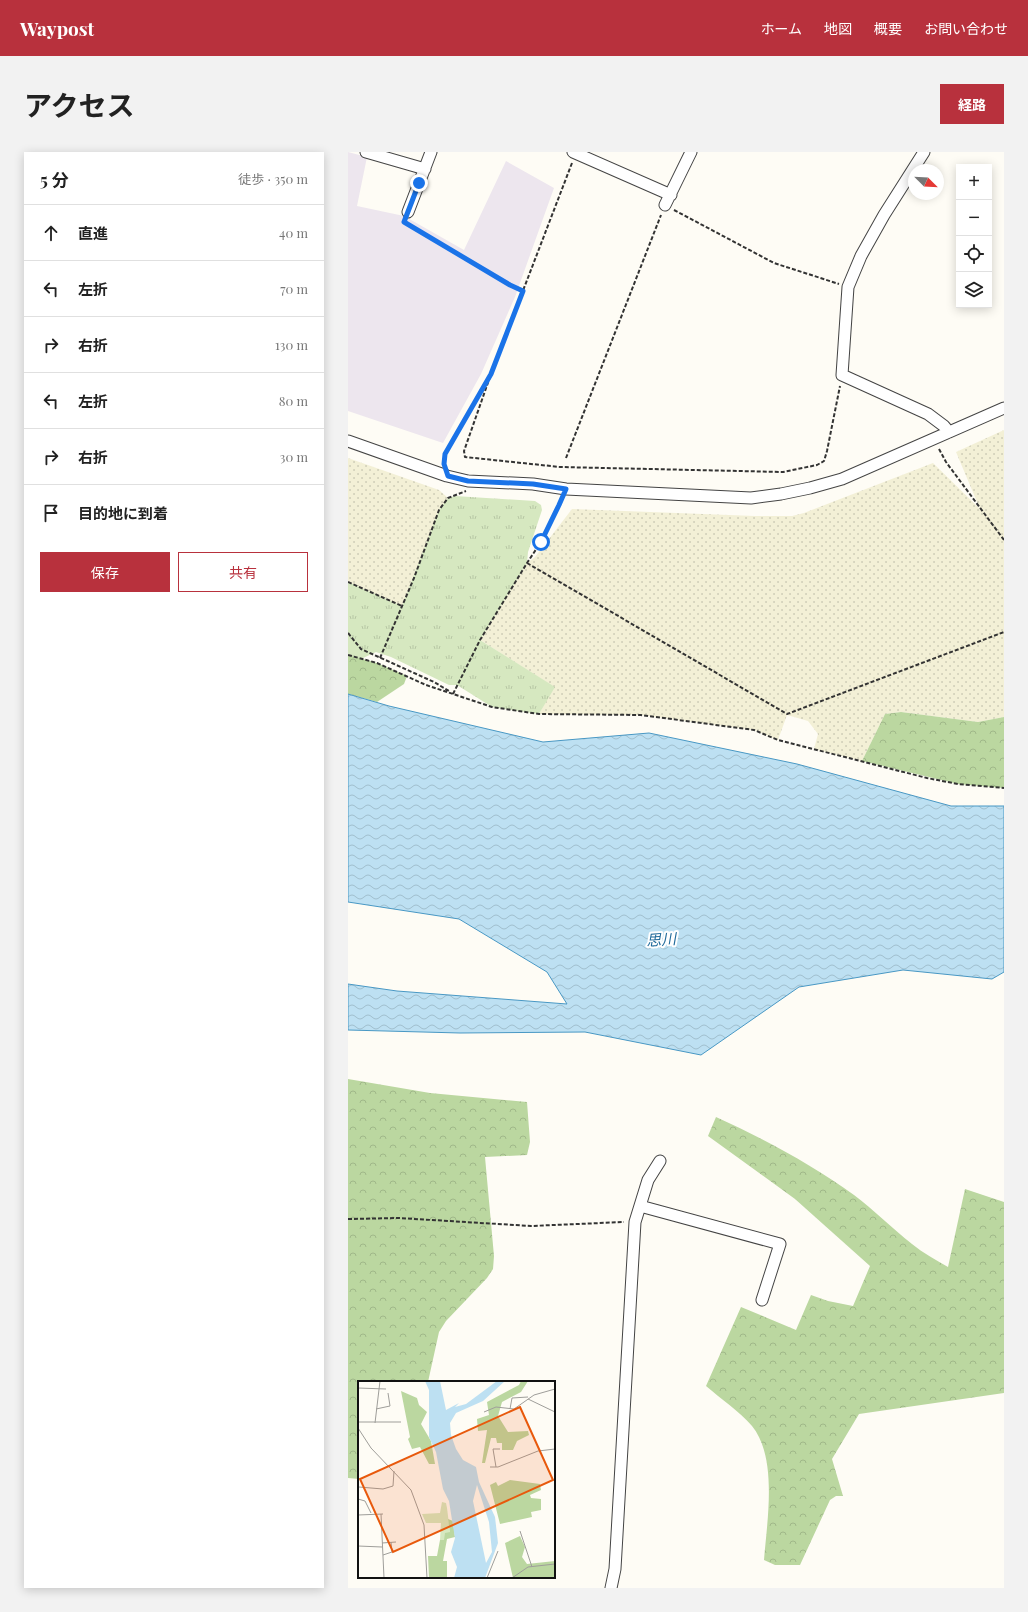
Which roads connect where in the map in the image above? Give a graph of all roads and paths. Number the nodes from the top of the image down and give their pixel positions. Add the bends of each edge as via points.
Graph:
1 (366, 152) edge
2 (431, 152) edge
3 (574, 152) edge
4 (691, 152) edge
5 (924, 152) edge
6 (425, 169) junction
7 (671, 195) junction
8 (665, 205) junction
9 (408, 212) joint
10 (848, 287) junction
11 (523, 291) junction
12 (491, 374) junction
13 (842, 375) junction
14 (1004, 408) edge
15 (949, 432) junction
16 (934, 439) junction
17 (348, 441) edge
18 (566, 458) dead end
19 (448, 476) junction
20 (566, 489) junction
21 (471, 490) dead end
22 (1004, 540) edge
23 (527, 562) junction
24 (348, 582) edge
25 (402, 606) junction
26 (1004, 632) edge
27 (348, 633) edge
28 (348, 656) edge
29 (380, 658) junction
30 (454, 694) junction
31 (1004, 788) edge
32 (660, 1161) dead end
33 (640, 1206) junction
34 (348, 1219) edge
35 (635, 1222) junction
36 (762, 1300) dead end
37 (610, 1588) edge

1 - 6 street
2 - 6 street
3 - 7 street
3 - 11 path
4 - 7 street
5 - 10 street via 884,215 861,256
6 - 9 street
7 - 8 street
8 - 10 path via 774,263
8 - 18 path
9 - 11 path via 404,222
10 - 13 street
11 - 12 path
12 - 13 path via 464,451 465,457 560,467 783,472 824,461
12 - 19 path via 445,454 444,464
13 - 15 street via 928,414
14 - 15 street
15 - 16 street
16 - 20 street via 842,479 781,494 751,498
16 - 22 path via 946,462
17 - 19 street
19 - 20 street via 468,481 533,484
20 - 23 path via 541,542
21 - 25 path via 448,498 439,510
23 - 26 path via 787,714
23 - 30 path via 480,640
24 - 25 path
25 - 29 path
27 - 29 path via 361,649
28 - 30 path via 377,663 426,685
29 - 30 path via 434,682
30 - 31 path via 515,712 641,715 754,730 778,740 927,778
32 - 33 street via 648,1180
33 - 35 street
33 - 36 street via 780,1244
34 - 35 path via 399,1218 532,1226
35 - 37 street via 615,1569

